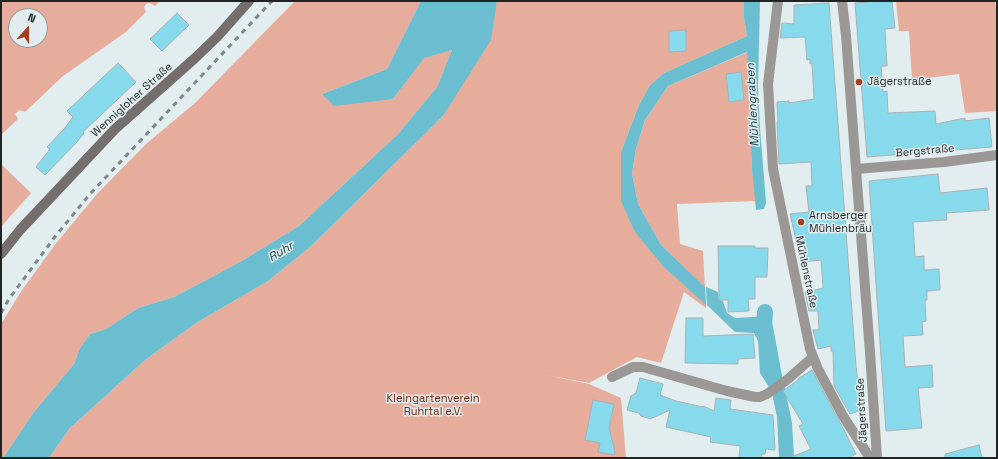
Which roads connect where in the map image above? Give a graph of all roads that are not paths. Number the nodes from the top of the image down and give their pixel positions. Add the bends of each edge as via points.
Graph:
1 (249, 1) edge
2 (778, 1) edge
3 (842, 1) edge
4 (997, 155) edge
5 (856, 169) junction
6 (1, 254) edge
7 (813, 357) junction
8 (612, 377) dead end
9 (870, 458) edge
10 (877, 458) edge

1 - 6 main road, Wennigloher Straße via 194,59 115,129 20,230
2 - 7 street, Mühlenstraße via 768,84 773,169
3 - 5 street, Jägerstraße
4 - 5 street, Bergstraße
5 - 10 street, Jägerstraße
7 - 8 street via 767,394 755,397 637,366
7 - 9 street, Mühlenstraße via 843,416

